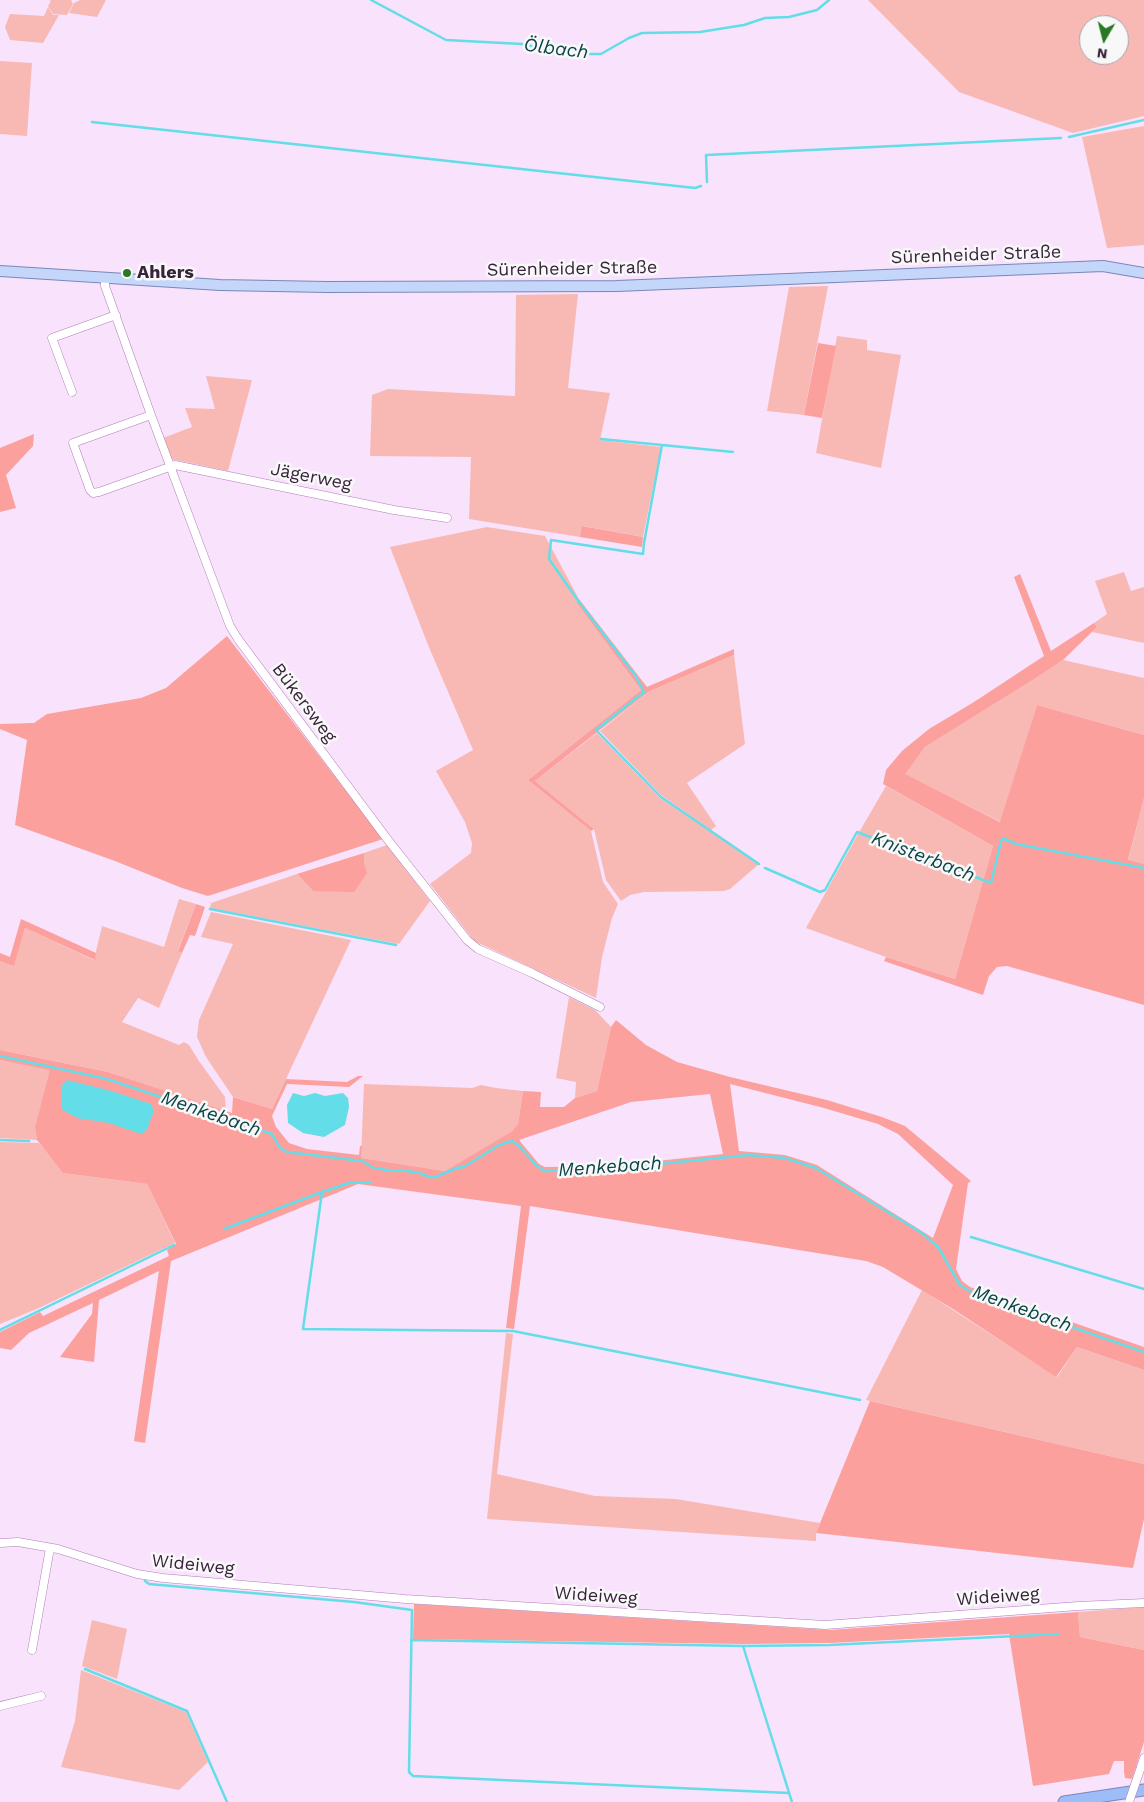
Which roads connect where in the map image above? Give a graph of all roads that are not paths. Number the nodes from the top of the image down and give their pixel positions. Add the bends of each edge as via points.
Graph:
1 (0, 271) edge
2 (1144, 272) edge
3 (105, 278) junction
4 (116, 315) junction
5 (72, 392) dead end
6 (151, 415) junction
7 (170, 466) junction
8 (447, 518) dead end
9 (600, 1007) dead end
10 (0, 1543) edge
11 (50, 1548) junction
12 (1144, 1602) edge
13 (32, 1650) dead end
14 (40, 1696) dead end
15 (0, 1706) edge
16 (1144, 1758) edge
17 (1144, 1790) edge
18 (1064, 1802) edge
19 (1129, 1802) edge

1 - 3 main road, Sürenheider Straße
2 - 3 main road, Sürenheider Straße via 1103,266 617,286 478,287 285,287
3 - 4 street, Bükersweg
4 - 5 street via 52,338
4 - 6 street, Bükersweg
6 - 7 street, Bükersweg
6 - 7 street via 73,443 90,490 98,492
7 - 8 street, Jägerweg
7 - 9 street, Bükersweg via 238,640 459,932 478,949
10 - 11 street, Wideiweg via 18,1542
11 - 12 street, Wideiweg via 137,1574 163,1578 405,1599 825,1625
11 - 13 street
14 - 15 street
16 - 19 street, bridge
17 - 18 highway

